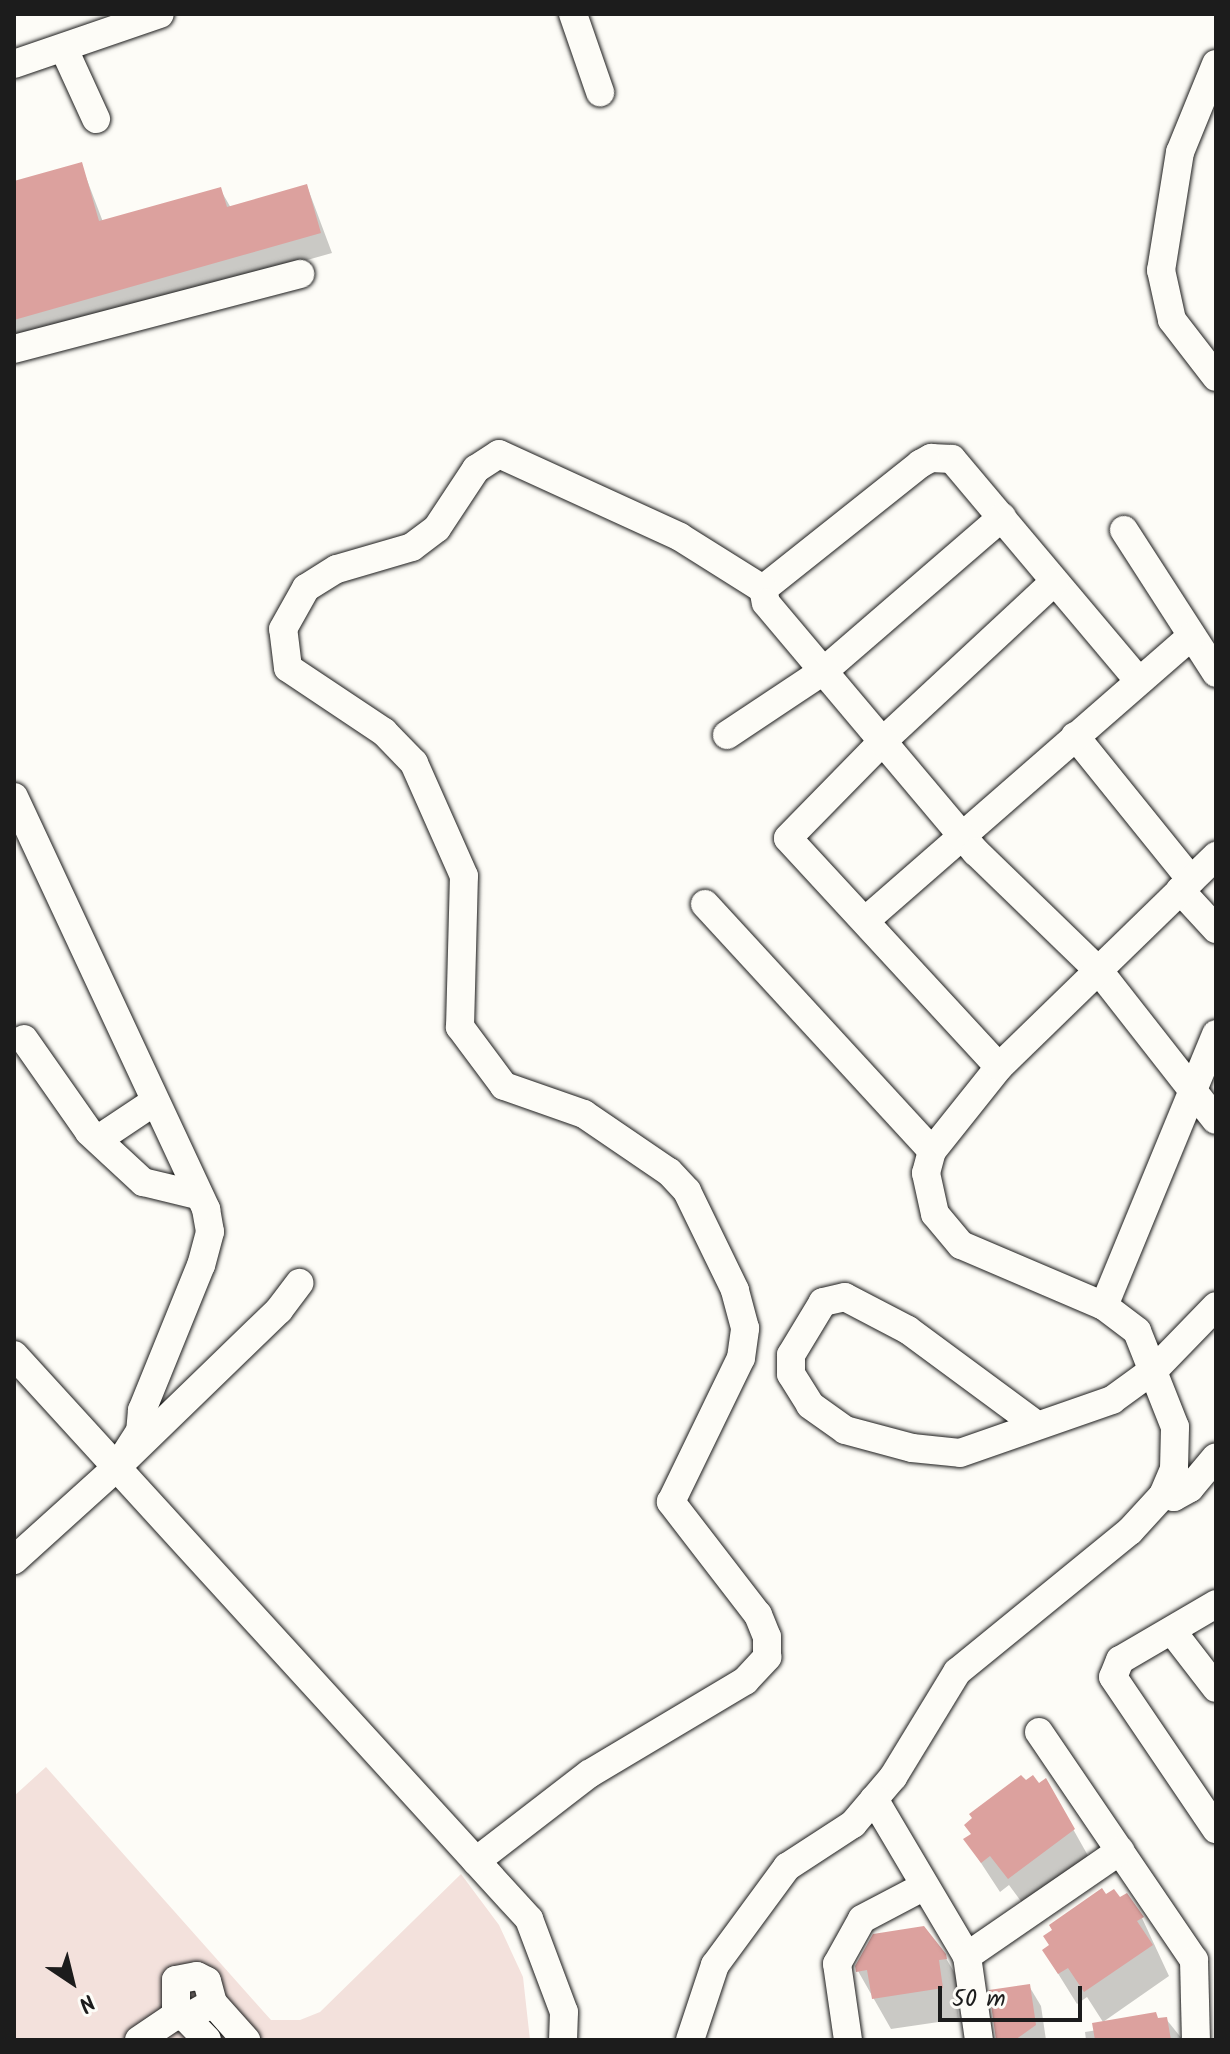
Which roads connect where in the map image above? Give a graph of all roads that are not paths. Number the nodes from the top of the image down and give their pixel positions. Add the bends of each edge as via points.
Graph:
1 (160, 14) edge
2 (573, 14) edge
3 (64, 49) junction
4 (14, 64) edge
5 (1216, 64) edge
6 (600, 92) dead end
7 (96, 119) dead end
8 (300, 274) dead end
9 (14, 349) edge
10 (1216, 377) edge
11 (1002, 517) junction
12 (1124, 530) dead end
13 (1054, 582) junction
14 (763, 589) junction
15 (1192, 636) junction
16 (825, 670) junction
17 (1216, 673) edge
18 (1137, 679) junction
19 (727, 735) dead end
20 (1075, 736) junction
21 (884, 740) junction
22 (14, 797) edge
23 (963, 836) junction
24 (1216, 856) edge
25 (1186, 885) junction
26 (705, 904) dead end
27 (866, 920) junction
28 (1216, 929) edge
29 (1099, 971) junction
30 (1216, 1034) edge
31 (24, 1039) dead end
32 (999, 1067) junction
33 (1190, 1090) junction
34 (154, 1102) junction
35 (1216, 1120) edge
36 (100, 1138) junction
37 (932, 1151) junction
38 (197, 1195) junction
39 (299, 1283) dead end
40 (1104, 1306) junction
41 (1216, 1306) edge
42 (14, 1355) edge
43 (1156, 1368) junction
44 (1034, 1423) junction
45 (1216, 1457) edge
46 (117, 1467) junction
47 (1163, 1495) junction
48 (14, 1560) edge
49 (1216, 1604) edge
50 (1172, 1631) junction
51 (1216, 1688) edge
52 (1039, 1732) dead end
53 (874, 1799) junction
54 (1216, 1829) edge
55 (1120, 1851) junction
56 (476, 1861) junction
57 (923, 1887) junction
58 (967, 1956) junction
59 (213, 2003) junction
60 (181, 2016) junction
61 (139, 2040) edge
62 (207, 2040) edge
63 (246, 2040) edge
64 (563, 2040) edge
65 (690, 2040) edge
66 (848, 2040) edge
67 (979, 2040) edge
68 (1196, 2040) edge

1 - 3 street
2 - 6 street
3 - 4 street
3 - 7 street
5 - 10 street via 1180,152 1161,270 1172,320
8 - 9 street
11 - 13 street
11 - 14 street via 960,464 931,458
11 - 16 street
12 - 15 street
13 - 18 street
13 - 21 street
14 - 16 street via 766,603
14 - 56 street via 680,537 499,454 476,469 437,528 412,547 337,569 306,588 283,629 288,668 384,732 414,763 443,820 464,876 460,1027 504,1086 584,1114 678,1182 735,1290 745,1328 741,1358 671,1502 758,1615 767,1637 767,1657 745,1681 589,1774
15 - 17 street
15 - 18 street
16 - 19 street
16 - 21 street
18 - 20 street
20 - 23 street
20 - 25 street
21 - 23 street
21 - 27 street via 788,838
22 - 34 street
23 - 27 street
23 - 29 street
24 - 25 street
25 - 28 street
25 - 29 street
26 - 37 street
27 - 32 street
29 - 32 street
29 - 33 street
30 - 33 street
31 - 36 street via 89,1132
32 - 37 street
33 - 35 street
33 - 40 street
34 - 36 street
34 - 38 street via 197,1179
36 - 38 street via 143,1182
37 - 40 street via 928,1194 947,1233 961,1245
38 - 46 street via 210,1232 201,1265 142,1410 140,1431
39 - 46 street via 279,1310
40 - 43 street via 1137,1331
41 - 43 street
42 - 46 street
43 - 44 street via 1112,1400
43 - 47 street via 1176,1447
44 - 44 street via 960,1453 865,1439 810,1405 791,1374 791,1355 823,1302 845,1297 908,1330
45 - 47 street via 1190,1488 1174,1497
46 - 48 street
46 - 56 street
47 - 53 street via 1130,1531 957,1672
49 - 50 street
50 - 51 street
50 - 54 street via 1120,1660 1113,1677
52 - 55 street
53 - 57 street
53 - 65 street via 853,1824 787,1867 715,1965
55 - 58 street
55 - 68 street via 1194,1960
56 - 64 street via 529,1919 564,2012
57 - 58 street
57 - 66 street via 862,1919 837,1964
58 - 67 street
59 - 60 street
59 - 60 street via 207,1981 186,1975 172,1991
59 - 63 street
60 - 61 street
60 - 62 street

